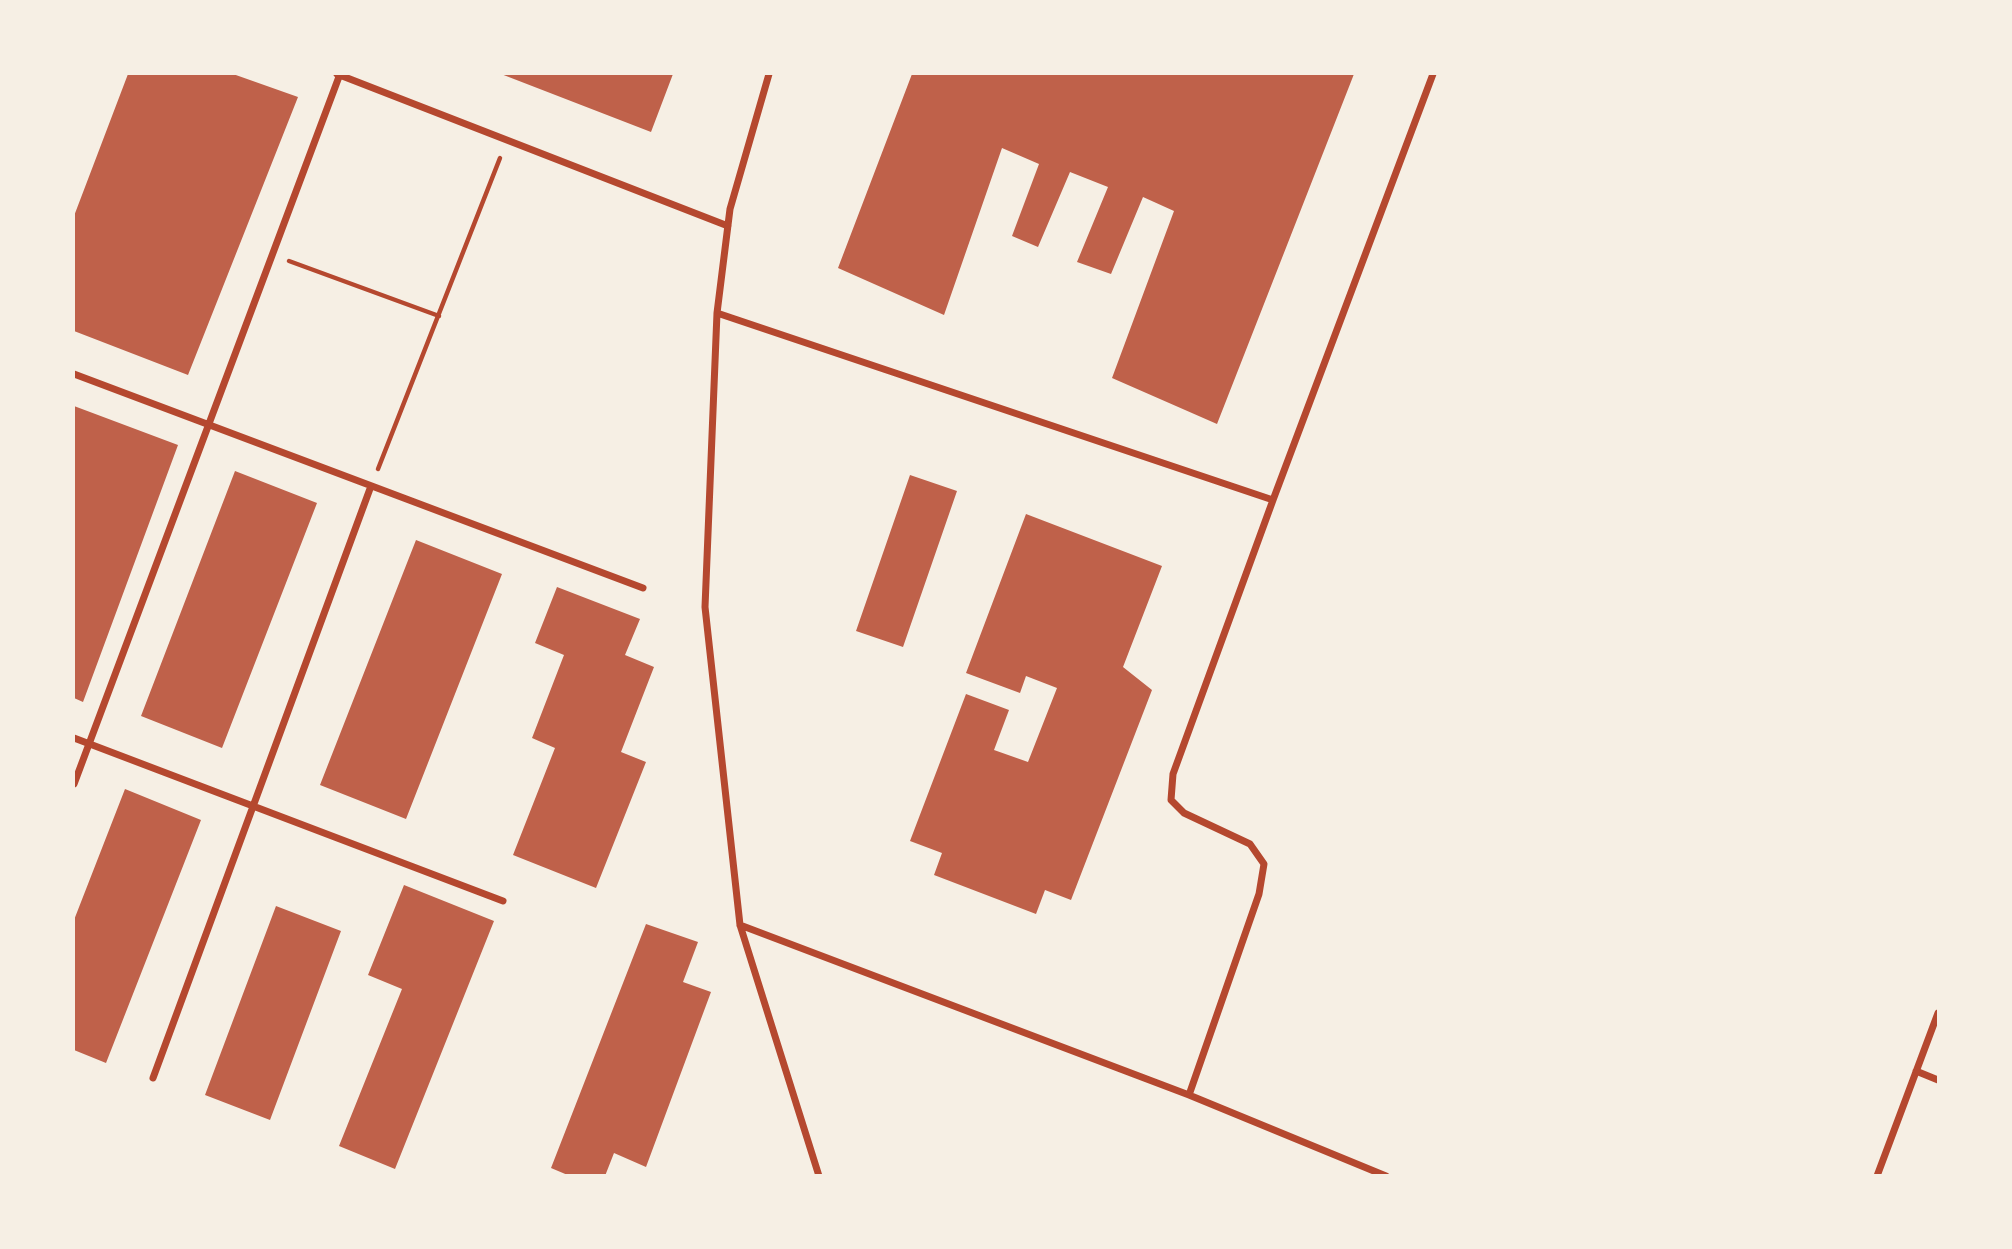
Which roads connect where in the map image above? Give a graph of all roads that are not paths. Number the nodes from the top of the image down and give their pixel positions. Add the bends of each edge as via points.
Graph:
1 (338, 74) edge
2 (769, 74) edge
3 (1433, 74) edge
4 (728, 226) junction
5 (718, 313) junction
6 (74, 374) edge
7 (208, 425) junction
8 (371, 486) junction
9 (1273, 500) junction
10 (643, 588) dead end
11 (74, 738) edge
12 (89, 744) junction
13 (74, 784) edge
14 (253, 806) junction
15 (502, 901) dead end
16 (740, 925) junction
17 (1938, 1013) edge
18 (1916, 1071) junction
19 (153, 1078) dead end
20 (1938, 1080) edge
21 (1189, 1095) junction
22 (819, 1175) edge
23 (1386, 1175) edge
24 (1877, 1175) edge

1 - 4 street
1 - 7 street
2 - 4 street
3 - 9 street
4 - 5 street
5 - 9 street
5 - 16 street via 705,607
6 - 7 street
7 - 8 street
7 - 12 street
8 - 10 street
8 - 14 street
9 - 21 street via 1173,774 1171,800 1184,813 1250,844 1264,864 1259,894
11 - 12 street
12 - 13 street
12 - 14 street
14 - 15 street
14 - 19 street
16 - 21 street
16 - 22 street
17 - 18 street
18 - 20 street
18 - 24 street
21 - 23 street

